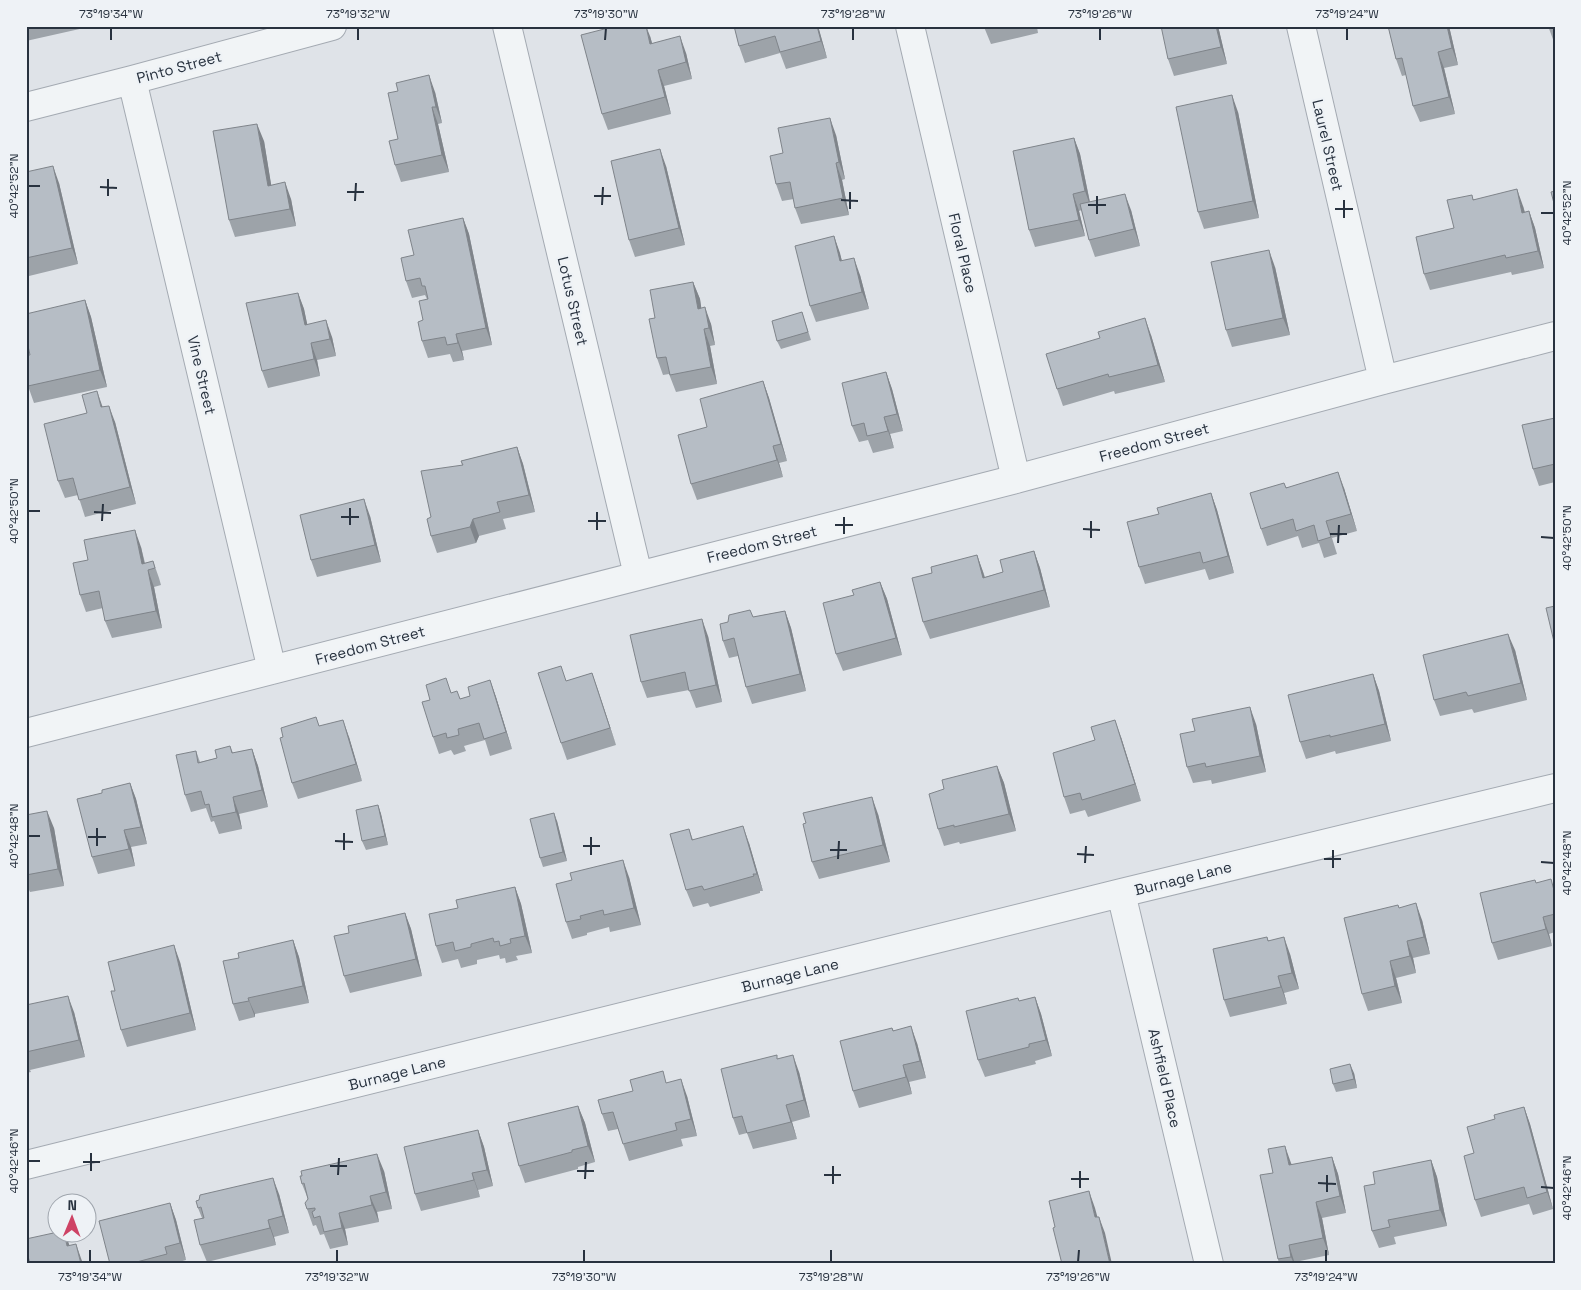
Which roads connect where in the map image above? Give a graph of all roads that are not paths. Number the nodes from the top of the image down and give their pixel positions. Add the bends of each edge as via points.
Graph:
1 (332, 26) edge
2 (507, 26) edge
3 (910, 26) edge
4 (1301, 26) edge
5 (132, 80) junction
6 (26, 106) edge
7 (1555, 336) edge
8 (1383, 380) junction
9 (1016, 479) junction
10 (638, 575) junction
11 (272, 670) junction
12 (26, 732) edge
13 (1555, 788) edge
14 (1121, 893) junction
15 (26, 1165) edge
16 (1209, 1264) edge

1 - 5 street, Pinto Street
2 - 10 street, Lotus Street
3 - 9 street, Floral Place
4 - 8 street, Laurel Street
5 - 6 street, Pinto Street
5 - 11 street, Vine Street
7 - 8 street, Freedom Street
8 - 9 street, Freedom Street
9 - 10 street, Freedom Street
10 - 11 street, Freedom Street
11 - 12 street, Freedom Street
13 - 14 street, Burnage Lane
14 - 15 street, Burnage Lane
14 - 16 street, Ashfield Place

